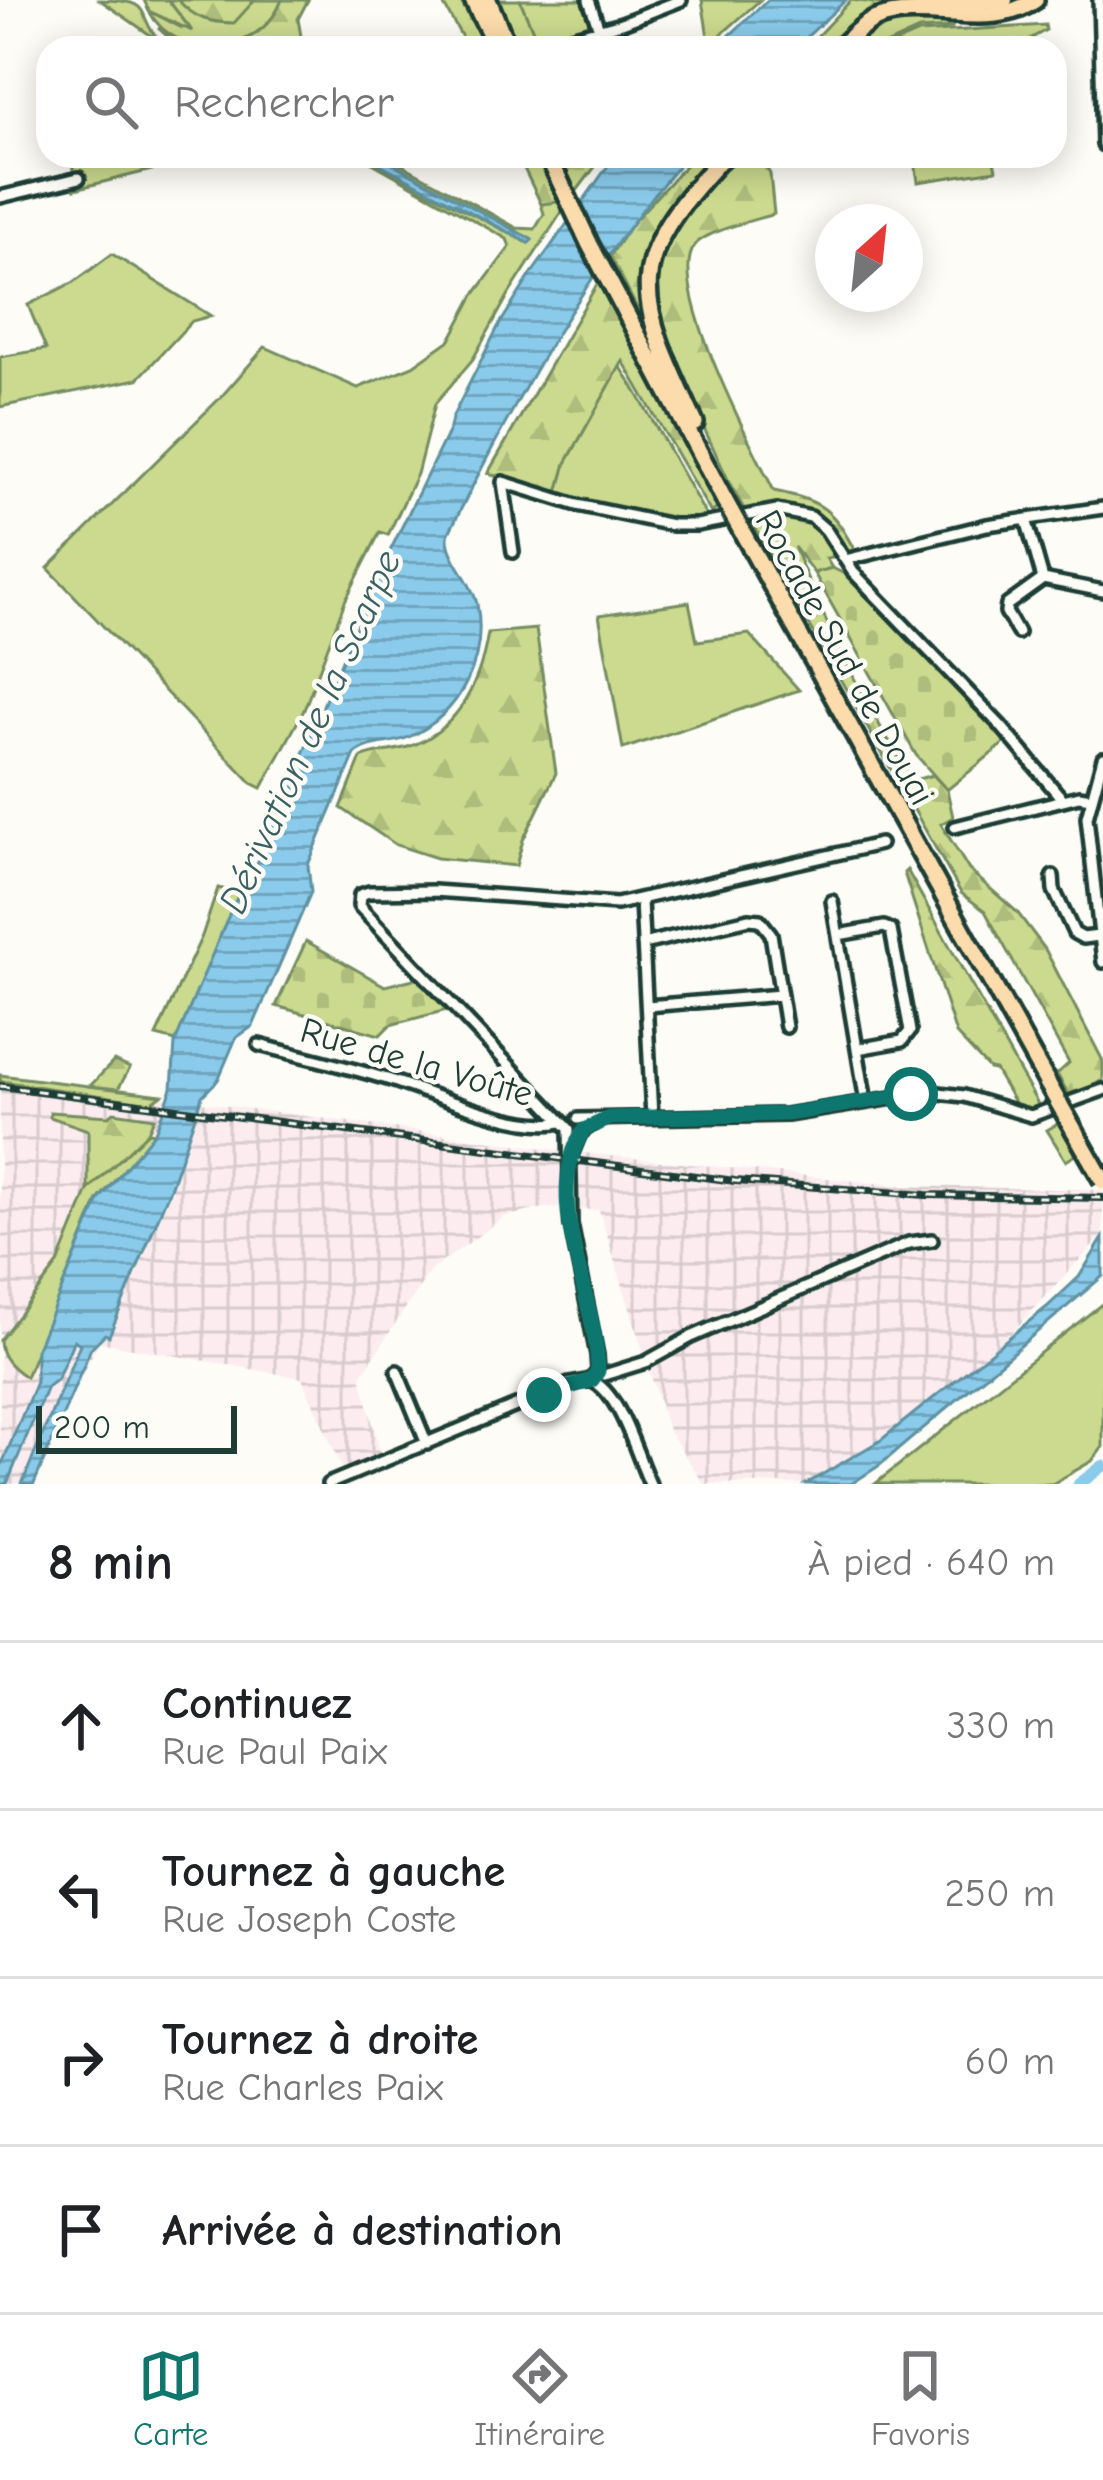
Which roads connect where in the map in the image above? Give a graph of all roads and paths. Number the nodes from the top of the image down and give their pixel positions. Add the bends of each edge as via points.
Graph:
1 (472, 0) edge
2 (485, 0) edge
3 (589, 0) edge
4 (681, 0) edge
5 (919, 0) edge
6 (1006, 0) edge
7 (1035, 0) edge
8 (1095, 0) edge
9 (599, 29) junction
10 (494, 36) edge
11 (498, 36) edge
12 (574, 36) edge
13 (853, 36) edge
14 (1103, 145) edge
15 (557, 168) edge
16 (714, 168) edge
17 (79, 178) dead end
18 (0, 196) edge
19 (608, 274) junction
20 (715, 470) junction
21 (728, 500) junction
22 (1103, 508) edge
23 (1026, 519) junction
24 (513, 552) dead end
25 (845, 560) junction
26 (1043, 579) junction
27 (1103, 592) edge
28 (1018, 633) dead end
29 (1103, 758) edge
30 (1091, 797) junction
31 (1063, 800) junction
32 (955, 827) dead end
33 (880, 844) dead end
34 (1053, 876) dead end
35 (641, 901) junction
36 (832, 901) dead end
37 (1099, 905) edge
38 (838, 935) junction
39 (1099, 936) junction
40 (643, 944) junction
41 (1103, 962) edge
42 (781, 995) junction
43 (646, 1006) junction
44 (786, 1027) dead end
45 (259, 1045) dead end
46 (857, 1049) junction
47 (1051, 1082) junction
48 (1100, 1092) edge
49 (866, 1102) junction
50 (652, 1117) junction
51 (571, 1124) junction
52 (1103, 1167) edge
53 (1103, 1181) edge
54 (932, 1240) dead end
55 (397, 1372) dead end
56 (599, 1377) junction
57 (427, 1444) junction
58 (328, 1484) edge
59 (650, 1484) edge

1 - 10 highway
2 - 11 highway
3 - 9 street
4 - 9 street
5 - 6 main road
7 - 13 highway via 990,13 886,16
8 - 14 street
9 - 12 street
15 - 19 highway, Rocade Sud de Douai
16 - 20 highway via 662,229 648,279 661,346
17 - 18 street
19 - 20 highway, Rocade Sud de Douai
19 - 21 highway, Rocade Sud de Douai
20 - 21 highway, Rocade Sud de Douai
21 - 47 highway, Rocade Sud de Douai, bridge
22 - 23 street
23 - 25 street
23 - 26 street
24 - 25 street via 503,482 672,525 793,510 821,525
25 - 31 street
26 - 27 street
26 - 28 street via 1007,604
29 - 30 street
30 - 31 street
30 - 37 street
31 - 32 street
33 - 35 street
34 - 39 street via 1074,933
35 - 40 street
35 - 51 street via 434,891 360,896 359,906
36 - 38 street
37 - 39 street
38 - 46 street
38 - 46 street via 889,928 910,1031 906,1039
39 - 41 street
40 - 42 street via 760,920 770,930
40 - 43 street
42 - 43 street
42 - 44 street
43 - 50 street
45 - 51 street, Rue de la Voûte via 500,1116
46 - 49 street
47 - 52 highway, Rocade Sud de Douai, bridge
47 - 53 highway, Rocade Sud de Douai, bridge
48 - 49 street via 1025,1116 936,1092
49 - 50 street via 772,1116
50 - 51 street
51 - 56 street via 571,1224
54 - 56 street
55 - 57 street
56 - 57 street
56 - 59 street
57 - 58 street

